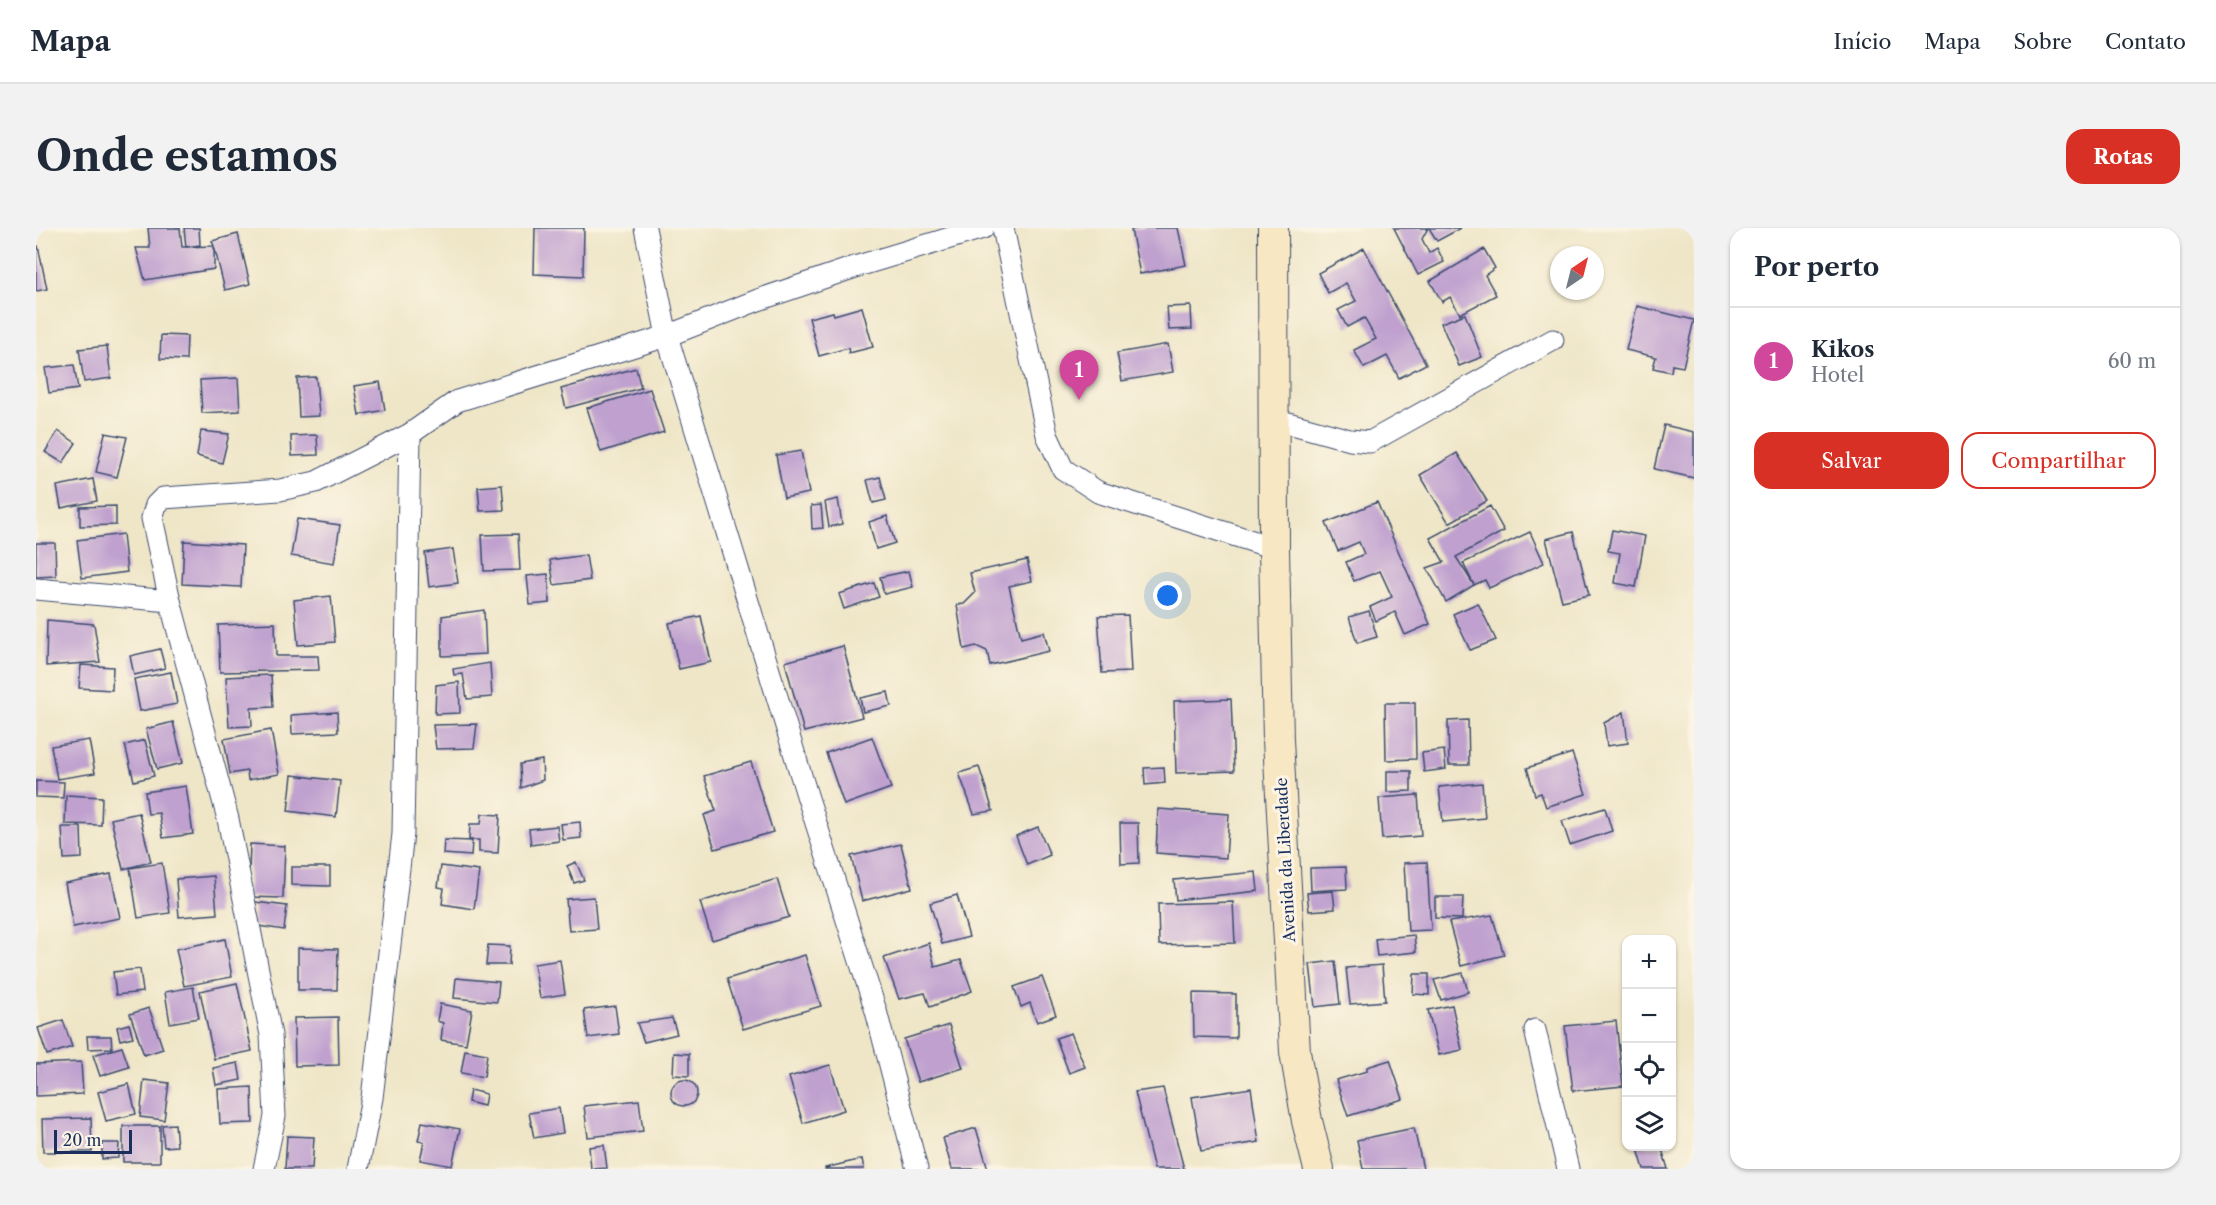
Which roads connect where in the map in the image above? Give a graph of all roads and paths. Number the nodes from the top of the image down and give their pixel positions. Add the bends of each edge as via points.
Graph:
1 (645, 228) edge
2 (983, 228) edge
3 (1003, 228) edge
4 (1273, 228) edge
5 (667, 336) junction
6 (1553, 340) dead end
7 (1274, 419) junction
8 (410, 434) junction
9 (1274, 548) junction
10 (36, 589) edge
11 (170, 601) junction
12 (1535, 1030) dead end
13 (264, 1169) edge
14 (358, 1169) edge
15 (916, 1169) edge
16 (1319, 1169) edge
17 (1568, 1169) edge

1 - 5 street
2 - 5 street via 769,296
3 - 9 street via 1047,435 1063,469 1098,492
4 - 7 street, Avenida da Liberdade
5 - 8 street via 457,401
5 - 15 street via 876,1011
6 - 7 street via 1370,442 1350,441
7 - 9 street, Avenida da Liberdade
8 - 11 street via 316,482 280,490 163,498 152,518
8 - 14 street via 403,834 372,1098
9 - 16 street, Avenida da Liberdade via 1278,740 1295,1052
10 - 11 street
11 - 13 street via 228,819 271,1035 275,1116
12 - 17 street

